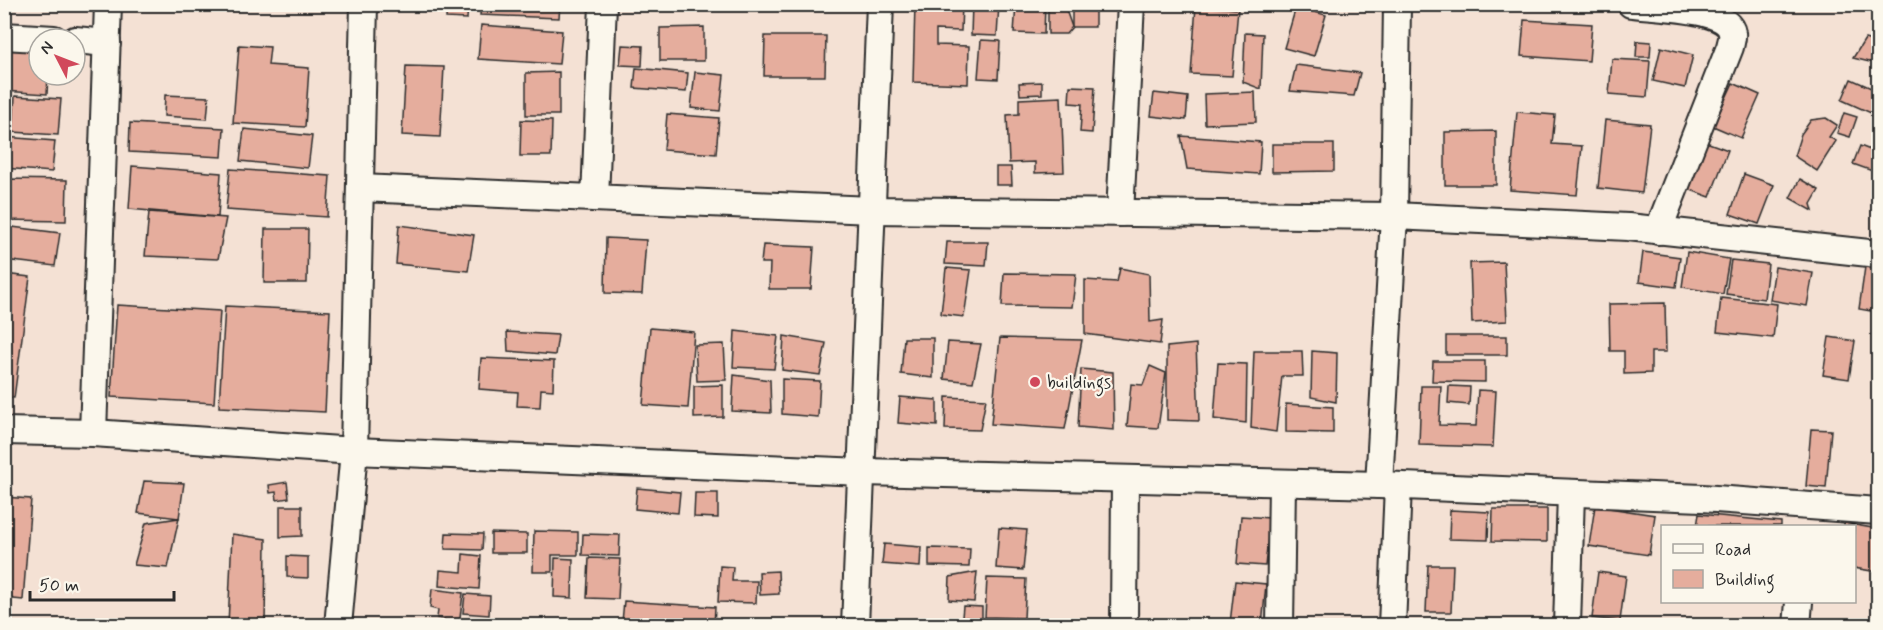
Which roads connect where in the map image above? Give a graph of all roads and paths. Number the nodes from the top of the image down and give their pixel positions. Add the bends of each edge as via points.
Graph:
1 (108, 4) edge
2 (364, 4) edge
3 (603, 4) edge
4 (880, 4) edge
5 (1131, 4) edge
6 (1397, 4) edge
7 (1631, 4) edge
8 (4, 36) edge
9 (27, 37) edge
10 (87, 41) edge
11 (107, 43) junction
12 (360, 188) junction
13 (595, 198) junction
14 (872, 210) junction
15 (1120, 213) junction
16 (1394, 216) junction
17 (1658, 231) junction
18 (1878, 254) edge
19 (4, 431) edge
20 (93, 433) junction
21 (354, 451) junction
22 (863, 472) junction
23 (1125, 479) junction
24 (1282, 483) junction
25 (1389, 486) junction
26 (1571, 493) junction
27 (1878, 511) edge
28 (1804, 516) edge
29 (1799, 603) edge
30 (338, 626) edge
31 (855, 626) edge
32 (1124, 626) edge
33 (1280, 626) edge
34 (1392, 626) edge
35 (1568, 626) edge
36 (1797, 626) edge

1 - 11 street
2 - 12 street
3 - 13 street
4 - 14 street
5 - 15 street
6 - 16 street
7 - 17 street via 1701,12 1721,18 1733,34
8 - 9 street
10 - 11 street
11 - 20 street
12 - 13 street
12 - 21 street
13 - 14 street
14 - 15 street
14 - 22 street
15 - 16 street
16 - 17 street
16 - 25 street
17 - 18 street
19 - 20 street
20 - 21 street
21 - 22 street
21 - 30 street
22 - 23 street
22 - 31 street
23 - 24 street
23 - 32 street
24 - 25 street
24 - 33 street
25 - 26 street
25 - 34 street
26 - 28 street via 1702,498
26 - 35 street
27 - 28 street
29 - 36 street

